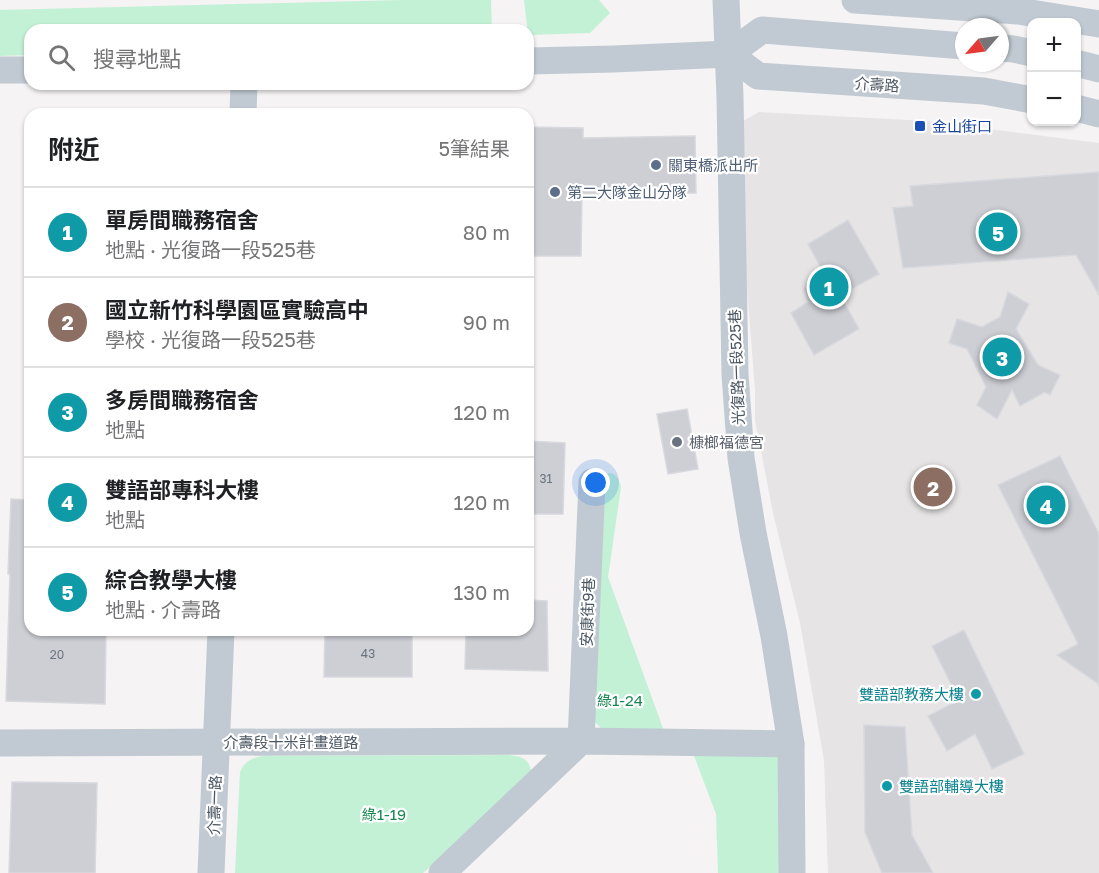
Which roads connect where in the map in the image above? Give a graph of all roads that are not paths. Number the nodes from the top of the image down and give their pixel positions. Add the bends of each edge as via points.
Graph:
1 (726, 0) edge
2 (855, 0) edge
3 (1099, 24) edge
4 (955, 45) edge
5 (1009, 49) edge
6 (1027, 52) edge
7 (729, 54) junction
8 (534, 61) edge
9 (1081, 64) edge
10 (1099, 69) edge
11 (0, 70) edge
12 (24, 70) edge
13 (244, 90) edge
14 (1027, 99) edge
15 (243, 108) edge
16 (1081, 109) edge
17 (1099, 114) edge
18 (592, 482) dead end
19 (221, 636) edge
20 (581, 741) junction
21 (217, 742) junction
22 (0, 743) edge
23 (791, 744) junction
24 (211, 873) edge
25 (442, 873) edge
26 (792, 873) edge

1 - 7 street, 光復路一段525巷
2 - 3 street via 1018,11
4 - 7 street via 762,30
5 - 6 street
7 - 8 street
7 - 14 street, 介壽路 via 758,76 984,91
7 - 23 street, 光復路一段525巷 via 735,374 741,458
9 - 10 street
11 - 12 street
13 - 15 street
16 - 17 street
18 - 20 street, 安康街9巷
19 - 21 street, 介壽一路
20 - 21 street, 介壽段十米計畫道路
20 - 23 street, 介壽段十米計畫道路
20 - 25 street
21 - 22 street, 介壽段十米計畫道路
21 - 24 street, 介壽一路
23 - 26 street, 光復路一段525巷

